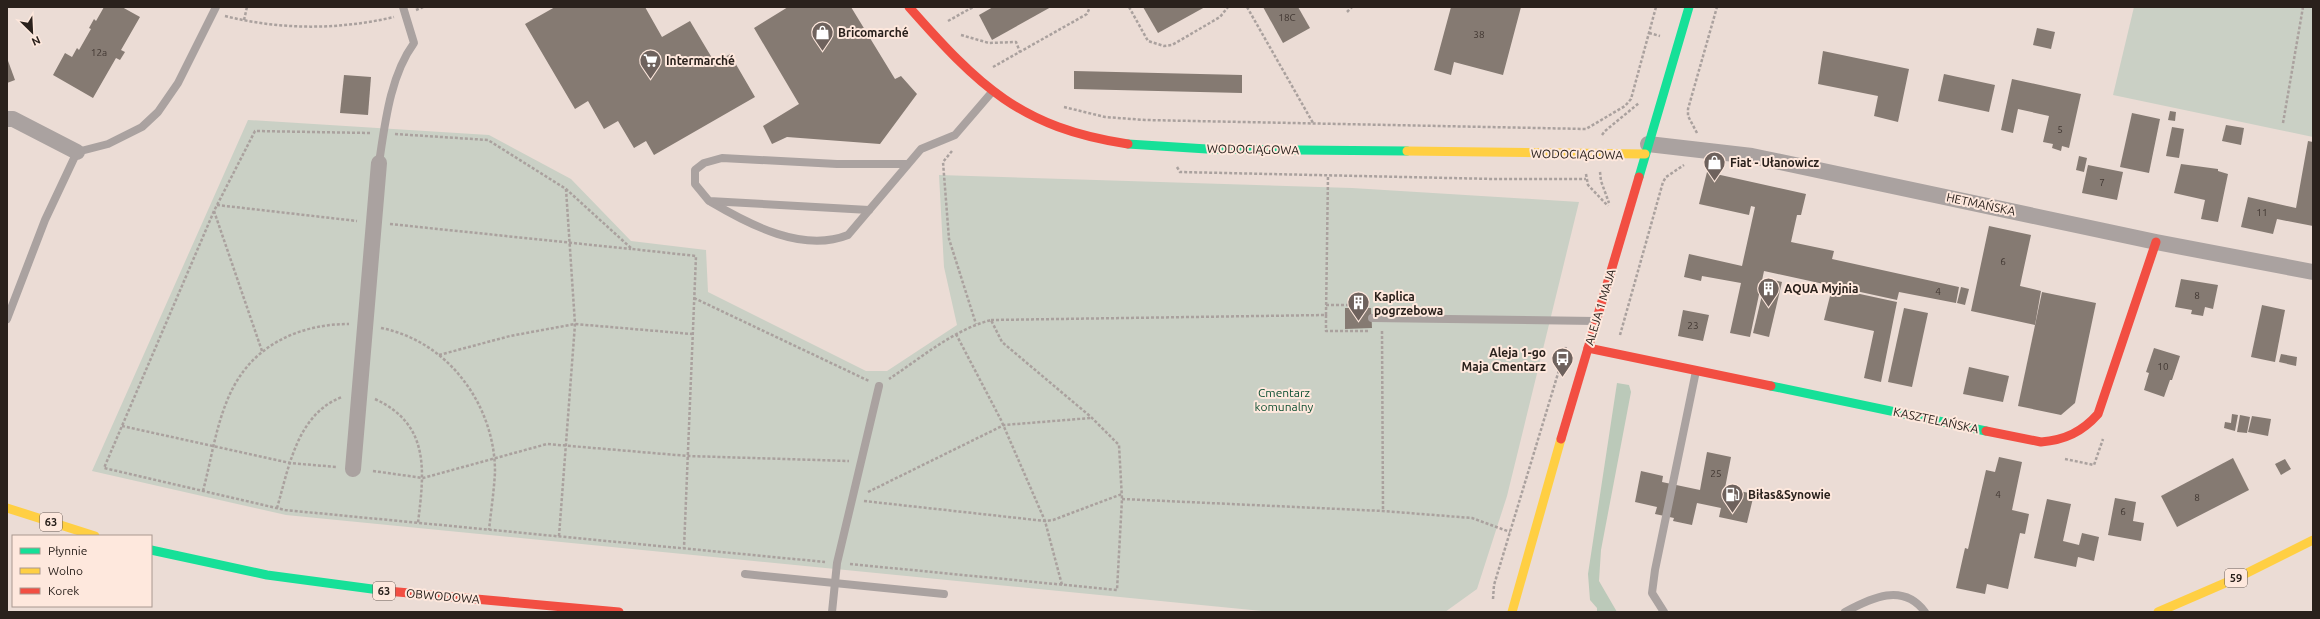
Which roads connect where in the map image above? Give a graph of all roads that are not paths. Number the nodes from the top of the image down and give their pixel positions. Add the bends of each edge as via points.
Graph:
1 (216, 7) edge
2 (909, 7) edge
3 (1689, 7) edge
4 (404, 11) edge
5 (992, 91) junction
6 (7, 119) edge
7 (1647, 149) junction
8 (77, 152) junction
9 (379, 163) joint
10 (907, 164) junction
11 (710, 201) junction
12 (869, 210) junction
13 (2156, 242) junction
14 (2313, 272) edge
15 (1372, 318) dead end
16 (7, 319) edge
17 (1596, 321) junction
18 (1588, 348) junction
19 (1696, 370) junction
20 (879, 386) road end
21 (353, 469) dead end
22 (7, 508) edge
23 (92, 535) edge
24 (2313, 540) edge
25 (152, 550) edge
26 (746, 574) dead end
27 (835, 583) junction
28 (944, 594) dead end
29 (1513, 610) edge
30 (619, 612) edge
31 (832, 612) edge
32 (1664, 612) edge
33 (1845, 612) edge
34 (1925, 612) edge
35 (2158, 612) edge

1 - 8 lane via 178,83 158,112 142,127 108,144
2 - 5 street, WODOCIĄGOWA via 953,56
3 - 7 street, ALEJA 1 MAJA
4 - 9 lane via 414,43 404,56 383,133
5 - 7 street, WODOCIĄGOWA via 1041,121 1071,133 1127,144 1221,148 1601,154
5 - 10 lane via 955,135 921,149
6 - 8 street via 13,119
7 - 13 street, HETMAŃSKA via 1760,157
7 - 17 street, ALEJA 1 MAJA
8 - 16 lane via 45,220
9 - 21 street
10 - 11 lane via 837,164 722,158 704,163 695,170 695,184
10 - 12 lane
11 - 12 lane
11 - 12 lane via 727,212 771,232 812,241 832,241 848,235
13 - 14 street, HETMAŃSKA
13 - 19 street, KASZTELAŃSKA via 2098,414 2087,427 2074,436 2057,441 2041,442
15 - 17 lane
17 - 18 street, ALEJA 1 MAJA
18 - 19 street, KASZTELAŃSKA
18 - 29 street, ALEJA 1 MAJA
19 - 32 lane via 1652,593
20 - 27 lane via 837,563
22 - 23 street, 63
24 - 35 street, 59 via 2239,577
25 - 30 street, OBWODOWA / 63 via 251,572 333,585
26 - 27 lane
27 - 28 lane
27 - 31 lane
33 - 34 lane via 1884,594 1902,595 1913,600

